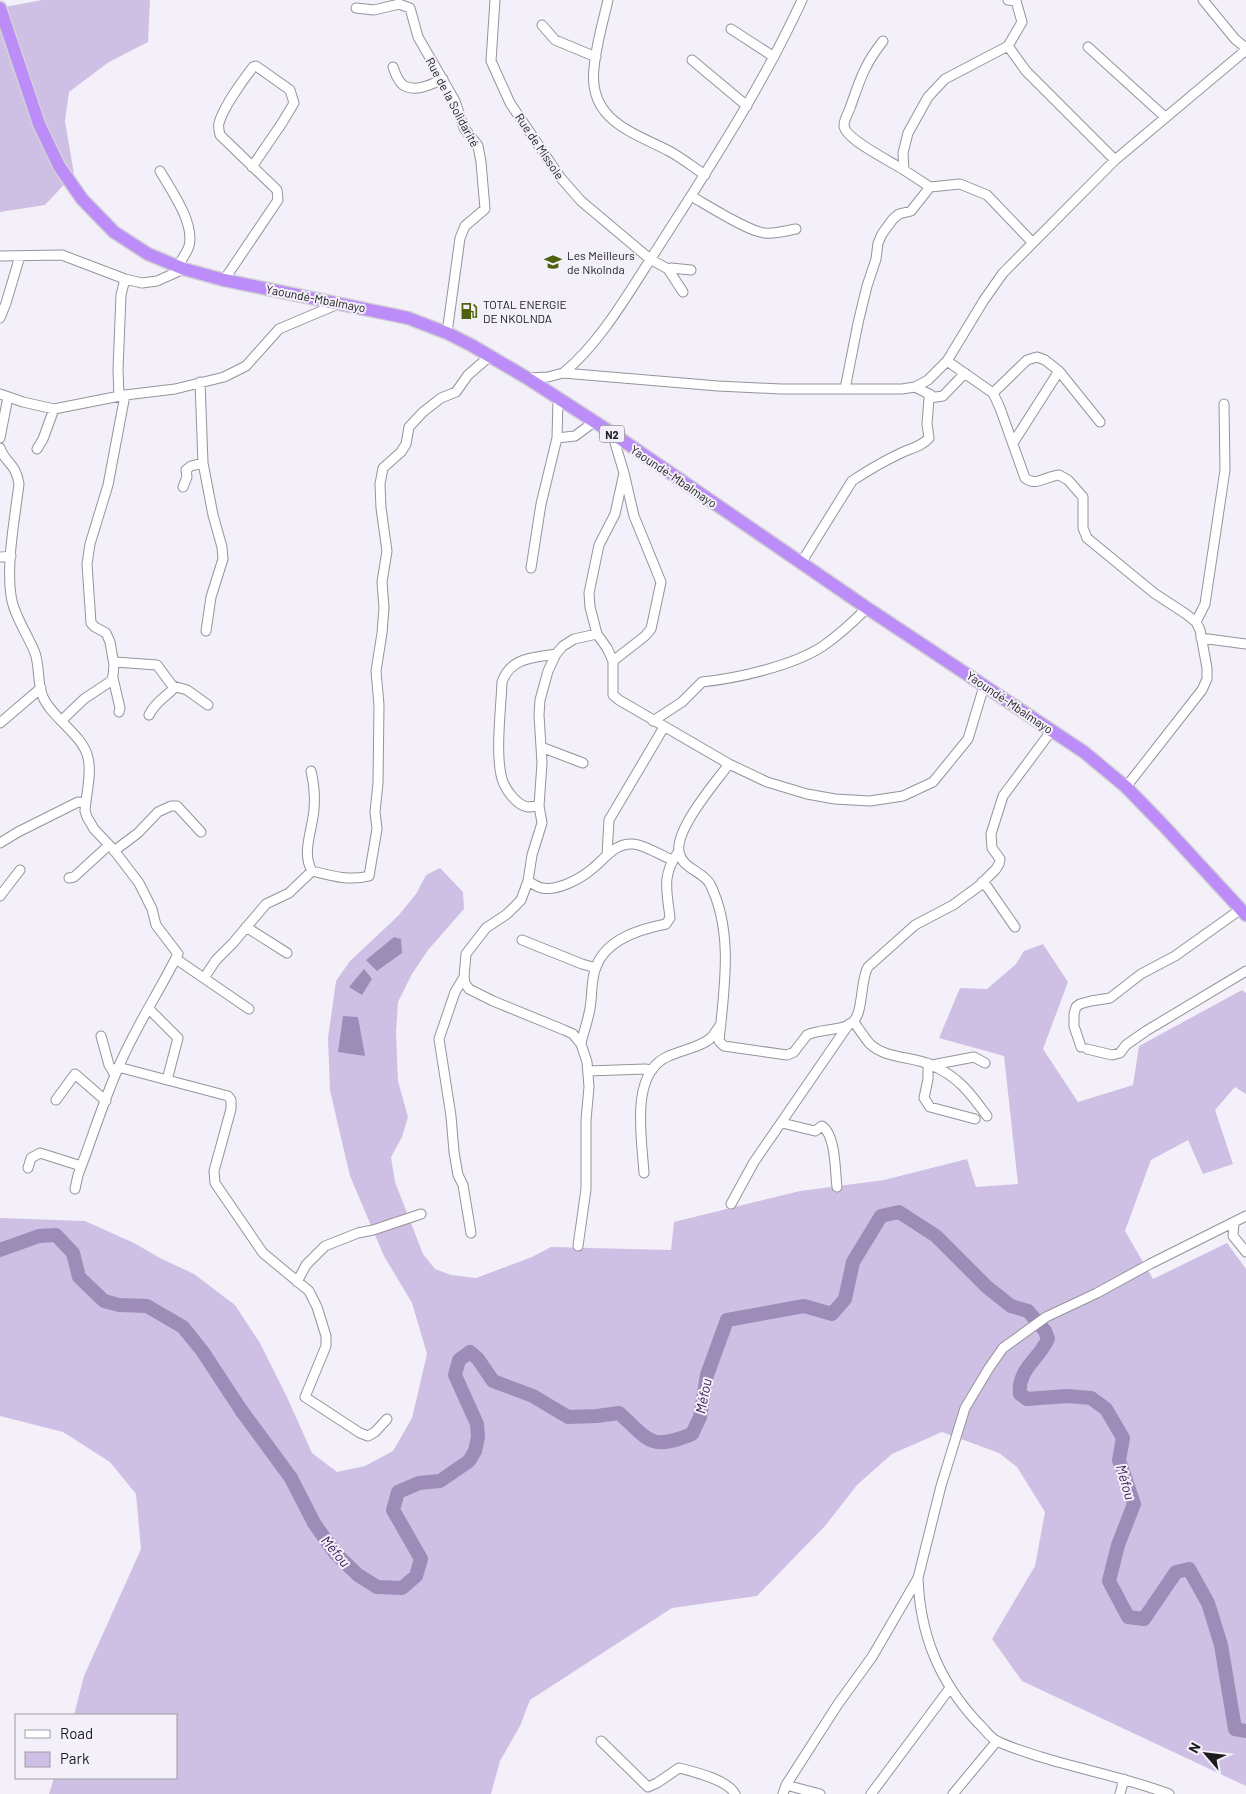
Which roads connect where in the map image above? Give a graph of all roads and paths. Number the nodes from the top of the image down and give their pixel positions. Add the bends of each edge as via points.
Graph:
1 (495, 0) edge
2 (608, 0) edge
3 (802, 0) edge
4 (1008, 0) edge
5 (1208, 1) edge
6 (411, 4) edge
7 (0, 8) edge
8 (356, 8) dead end
9 (542, 25) dead end
10 (731, 29) dead end
11 (883, 42) dead end
12 (1008, 46) junction
13 (1088, 47) dead end
14 (1246, 49) edge
15 (596, 57) junction
16 (774, 57) junction
17 (692, 60) dead end
18 (393, 67) dead end
19 (442, 79) junction
20 (747, 106) junction
21 (1165, 117) junction
22 (1115, 160) junction
23 (252, 167) junction
24 (904, 170) junction
25 (160, 171) dead end
26 (704, 174) junction
27 (930, 187) junction
28 (691, 196) junction
29 (796, 229) dead end
30 (1033, 243) junction
31 (0, 256) edge
32 (20, 256) junction
33 (650, 259) junction
34 (181, 268) junction
35 (668, 269) junction
36 (691, 270) dead end
37 (125, 279) junction
38 (224, 280) junction
39 (683, 292) dead end
40 (341, 303) junction
41 (0, 318) edge
42 (447, 333) junction
43 (490, 356) junction
44 (947, 361) junction
45 (1058, 371) junction
46 (563, 373) junction
47 (966, 373) junction
48 (527, 378) junction
49 (200, 382) junction
50 (916, 387) junction
51 (845, 389) junction
52 (993, 393) junction
53 (4, 395) edge
54 (122, 395) junction
55 (930, 398) junction
56 (558, 399) junction
57 (1224, 404) dead end
58 (54, 409) junction
59 (594, 422) junction
60 (1100, 422) dead end
61 (612, 433) junction
62 (0, 438) edge
63 (557, 438) junction
64 (1012, 443) junction
65 (0, 448) edge
66 (37, 449) dead end
67 (203, 464) junction
68 (624, 473) junction
69 (183, 487) dead end
70 (11, 556) junction
71 (0, 557) edge
72 (801, 563) junction
73 (531, 568) dead end
74 (867, 608) junction
75 (1196, 622) junction
76 (206, 631) dead end
77 (597, 634) junction
78 (1201, 638) junction
79 (1246, 644) edge
80 (556, 654) junction
81 (613, 661) junction
82 (114, 665) junction
83 (113, 678) junction
84 (173, 686) junction
85 (984, 686) junction
86 (41, 688) junction
87 (208, 705) dead end
88 (119, 712) dead end
89 (149, 715) dead end
90 (61, 721) junction
91 (653, 721) junction
92 (0, 723) edge
93 (664, 727) junction
94 (1052, 730) junction
95 (541, 747) junction
96 (583, 763) dead end
97 (729, 764) junction
98 (311, 770) dead end
99 (1126, 787) junction
100 (86, 803) junction
101 (539, 806) junction
102 (200, 832) dead end
103 (0, 843) edge
104 (111, 848) junction
105 (679, 852) junction
106 (606, 855) junction
107 (672, 860) junction
108 (20, 870) dead end
109 (312, 870) junction
110 (69, 878) dead end
111 (528, 881) junction
112 (982, 882) junction
113 (0, 896) edge
114 (1243, 912) edge
115 (246, 927) junction
116 (1016, 928) dead end
117 (522, 940) dead end
118 (287, 953) dead end
119 (176, 959) junction
120 (596, 968) junction
121 (1246, 971) edge
122 (464, 976) junction
123 (204, 978) junction
124 (149, 1009) junction
125 (248, 1009) dead end
126 (851, 1023) junction
127 (721, 1024) junction
128 (101, 1036) dead end
129 (581, 1044) junction
130 (985, 1063) dead end
131 (930, 1064) junction
132 (652, 1070) junction
133 (117, 1071) junction
134 (588, 1071) junction
135 (167, 1080) junction
136 (56, 1100) dead end
137 (106, 1100) junction
138 (987, 1116) dead end
139 (974, 1119) dead end
140 (782, 1123) junction
141 (81, 1166) junction
142 (28, 1168) dead end
143 (644, 1173) dead end
144 (837, 1187) dead end
145 (75, 1189) dead end
146 (731, 1204) dead end
147 (420, 1214) dead end
148 (1246, 1216) edge
149 (1234, 1222) junction
150 (471, 1233) dead end
151 (578, 1246) dead end
152 (1246, 1252) edge
153 (297, 1282) junction
154 (387, 1419) dead end
155 (918, 1578) junction
156 (950, 1688) junction
157 (601, 1741) dead end
158 (997, 1741) junction
159 (1124, 1779) junction
160 (784, 1790) edge
161 (735, 1794) edge
162 (820, 1794) edge
163 (871, 1794) edge
164 (953, 1794) edge
165 (1120, 1794) edge
166 (1169, 1794) edge

1 - 33 street, Rue de Missole via 491,61 510,103 560,177 581,201
2 - 15 street
3 - 16 street
4 - 12 street via 1016,1 1022,22
5 - 14 street
6 - 8 street, Rue de la Solidarité via 374,10
6 - 19 street, Rue de la Solidarité via 418,37
7 - 34 highway, Yaoundé-Mbalmayo / N2 via 40,124 59,166 82,199 114,232 148,254
9 - 15 street via 555,40
10 - 16 street
11 - 24 street via 870,57 854,92 844,130
12 - 22 street via 1026,71
12 - 24 street via 945,79 928,97 908,133 903,153
13 - 21 street
14 - 21 street
15 - 26 street via 595,90 611,119 672,152
16 - 20 street
17 - 20 street
18 - 19 street via 402,84 409,87 421,87
19 - 42 street, Rue de la Solidarité via 455,101 464,128 478,146 485,209 465,226 460,238
20 - 26 street
21 - 22 street
22 - 30 street
23 - 23 street via 220,135 218,128 240,85 256,66 290,90 294,102
23 - 38 street via 276,190 278,200
24 - 27 street
25 - 34 street via 185,216 189,232 189,246
26 - 28 street
27 - 30 street via 960,184 987,195
27 - 51 street via 911,211 893,218 878,243
28 - 29 street via 762,233 776,234
28 - 33 street
30 - 44 street via 1003,273
31 - 32 street
32 - 37 street via 62,255
32 - 41 street
33 - 35 street, Rue de Missole
33 - 46 street via 600,335 579,361
34 - 37 street via 157,281 142,283
34 - 38 highway, Yaoundé-Mbalmayo / N2
35 - 36 street
35 - 39 street
37 - 54 street via 121,296 118,370
38 - 40 highway, Yaoundé-Mbalmayo / N2
40 - 42 highway, Yaoundé-Mbalmayo / N2 via 408,318
40 - 49 street via 279,329 246,366
42 - 43 highway, Yaoundé-Mbalmayo / N2
43 - 48 highway, Yaoundé-Mbalmayo / N2
43 - 109 street via 468,375 456,392 441,398 423,412 410,427 402,452 384,468 380,484 387,551 382,582 382,633 376,671 379,705 374,848 368,876 339,878
44 - 47 street
44 - 50 street
45 - 52 street via 1037,357 1027,360
45 - 60 street
45 - 64 street
46 - 48 street
46 - 51 street via 718,386
47 - 52 street
47 - 55 street via 943,396
48 - 56 highway, Yaoundé-Mbalmayo / N2
49 - 54 street via 175,389
49 - 67 street
50 - 51 street
50 - 55 street via 931,395
52 - 64 street
53 - 58 street
53 - 62 street
54 - 58 street
54 - 82 street via 108,484 87,564 91,623 106,633
55 - 72 street via 929,438 923,445 901,453 852,481
56 - 59 highway, Yaoundé-Mbalmayo / N2
56 - 63 street
57 - 75 street via 1225,470 1206,604
58 - 66 street
59 - 61 highway, Yaoundé-Mbalmayo / N2
59 - 63 street via 575,436
61 - 68 street
61 - 72 highway, Yaoundé-Mbalmayo / N2
63 - 73 street via 541,504
64 - 75 street via 1025,478 1036,482 1059,474 1068,480 1083,497 1083,528 1087,538 1154,593
65 - 70 street via 18,472
67 - 69 street via 186,470
67 - 76 street via 223,559 211,597
68 - 77 street via 615,514 599,545 589,593
68 - 81 street via 634,516 660,582 651,629
70 - 71 street
70 - 86 street via 9,580 12,602 35,653
72 - 74 highway, Yaoundé-Mbalmayo / N2
74 - 85 highway, Yaoundé-Mbalmayo / N2
74 - 91 street via 821,647 789,662 725,680 702,682 682,702
75 - 78 street
77 - 80 street via 574,640
77 - 81 street
78 - 79 street
78 - 99 street via 1207,679 1202,690
80 - 95 street via 540,700
80 - 101 street via 514,663 502,682 499,748 502,780 512,797 522,805
81 - 91 street via 613,695
82 - 83 street
82 - 84 street via 115,662 157,666
83 - 88 street
83 - 90 street
84 - 87 street via 187,690
84 - 89 street
85 - 94 highway, Yaoundé-Mbalmayo / N2
85 - 97 street via 968,738 958,753 933,782 903,796 870,801 816,796 767,782
86 - 90 street via 49,708
86 - 92 street
90 - 100 street via 88,756
91 - 93 street
93 - 97 street
93 - 106 street via 608,820
94 - 99 highway, Yaoundé-Mbalmayo / N2
94 - 112 street via 1003,796 991,834 992,848 998,854 1000,864
95 - 96 street
95 - 101 street
97 - 105 street via 687,822
98 - 109 street via 314,806 308,859
99 - 114 highway, Yaoundé-Mbalmayo / N2
100 - 103 street via 78,802
100 - 104 street via 87,817
101 - 111 street via 542,823
102 - 104 street via 177,806 171,806 158,812 138,833
104 - 110 street
104 - 119 street via 139,883 156,925 178,954
105 - 107 street
105 - 127 street via 683,861 709,883 721,915 725,952
106 - 107 street via 621,846 634,844
106 - 111 street via 592,869 559,886 542,888
107 - 120 street via 666,875 668,922 620,939 601,958
108 - 113 street
109 - 115 street via 289,893 266,904
111 - 122 street via 521,900 486,928 466,954
112 - 116 street
112 - 126 street via 953,905 915,926 872,962 864,974 858,1016
114 - 121 street via 1141,974 1110,998 1080,1004 1074,1014 1074,1026 1084,1048 1112,1055 1120,1053 1146,1031
115 - 118 street
115 - 123 street
117 - 120 street
119 - 123 street
119 - 124 street
120 - 129 street
122 - 129 street via 469,989 573,1034
122 - 150 street via 454,992 439,1039 454,1152
123 - 125 street
124 - 133 street
124 - 135 street via 178,1038
126 - 127 street via 807,1035 794,1052 787,1054 724,1046 719,1041
126 - 131 street via 878,1050
126 - 140 street
127 - 132 street via 711,1038 667,1056
128 - 133 street via 109,1065
129 - 134 street
130 - 131 street via 974,1057
131 - 138 street via 967,1088
131 - 139 street via 924,1098 930,1107
132 - 134 street
132 - 143 street via 640,1100
133 - 135 street
133 - 137 street
134 - 151 street via 586,1189
135 - 153 street via 228,1096 231,1100 214,1171 215,1183 263,1253
136 - 137 street via 75,1074
137 - 141 street
140 - 144 street via 815,1131 822,1126 825,1128 832,1140
140 - 146 street via 754,1162
141 - 142 street via 40,1153 31,1158
141 - 145 street
147 - 153 street via 325,1246 306,1265
148 - 149 street
149 - 152 street via 1233,1236
149 - 155 street via 1046,1317 1002,1348 965,1408
153 - 154 street via 309,1291 326,1336 326,1346 305,1398 368,1436
155 - 156 street via 919,1605 928,1644
155 - 160 street via 872,1657
156 - 158 street
156 - 163 street
157 - 161 street via 648,1787 680,1768 708,1776 733,1789
158 - 159 street via 1080,1769
158 - 164 street
159 - 165 street
159 - 166 street
160 - 162 street

